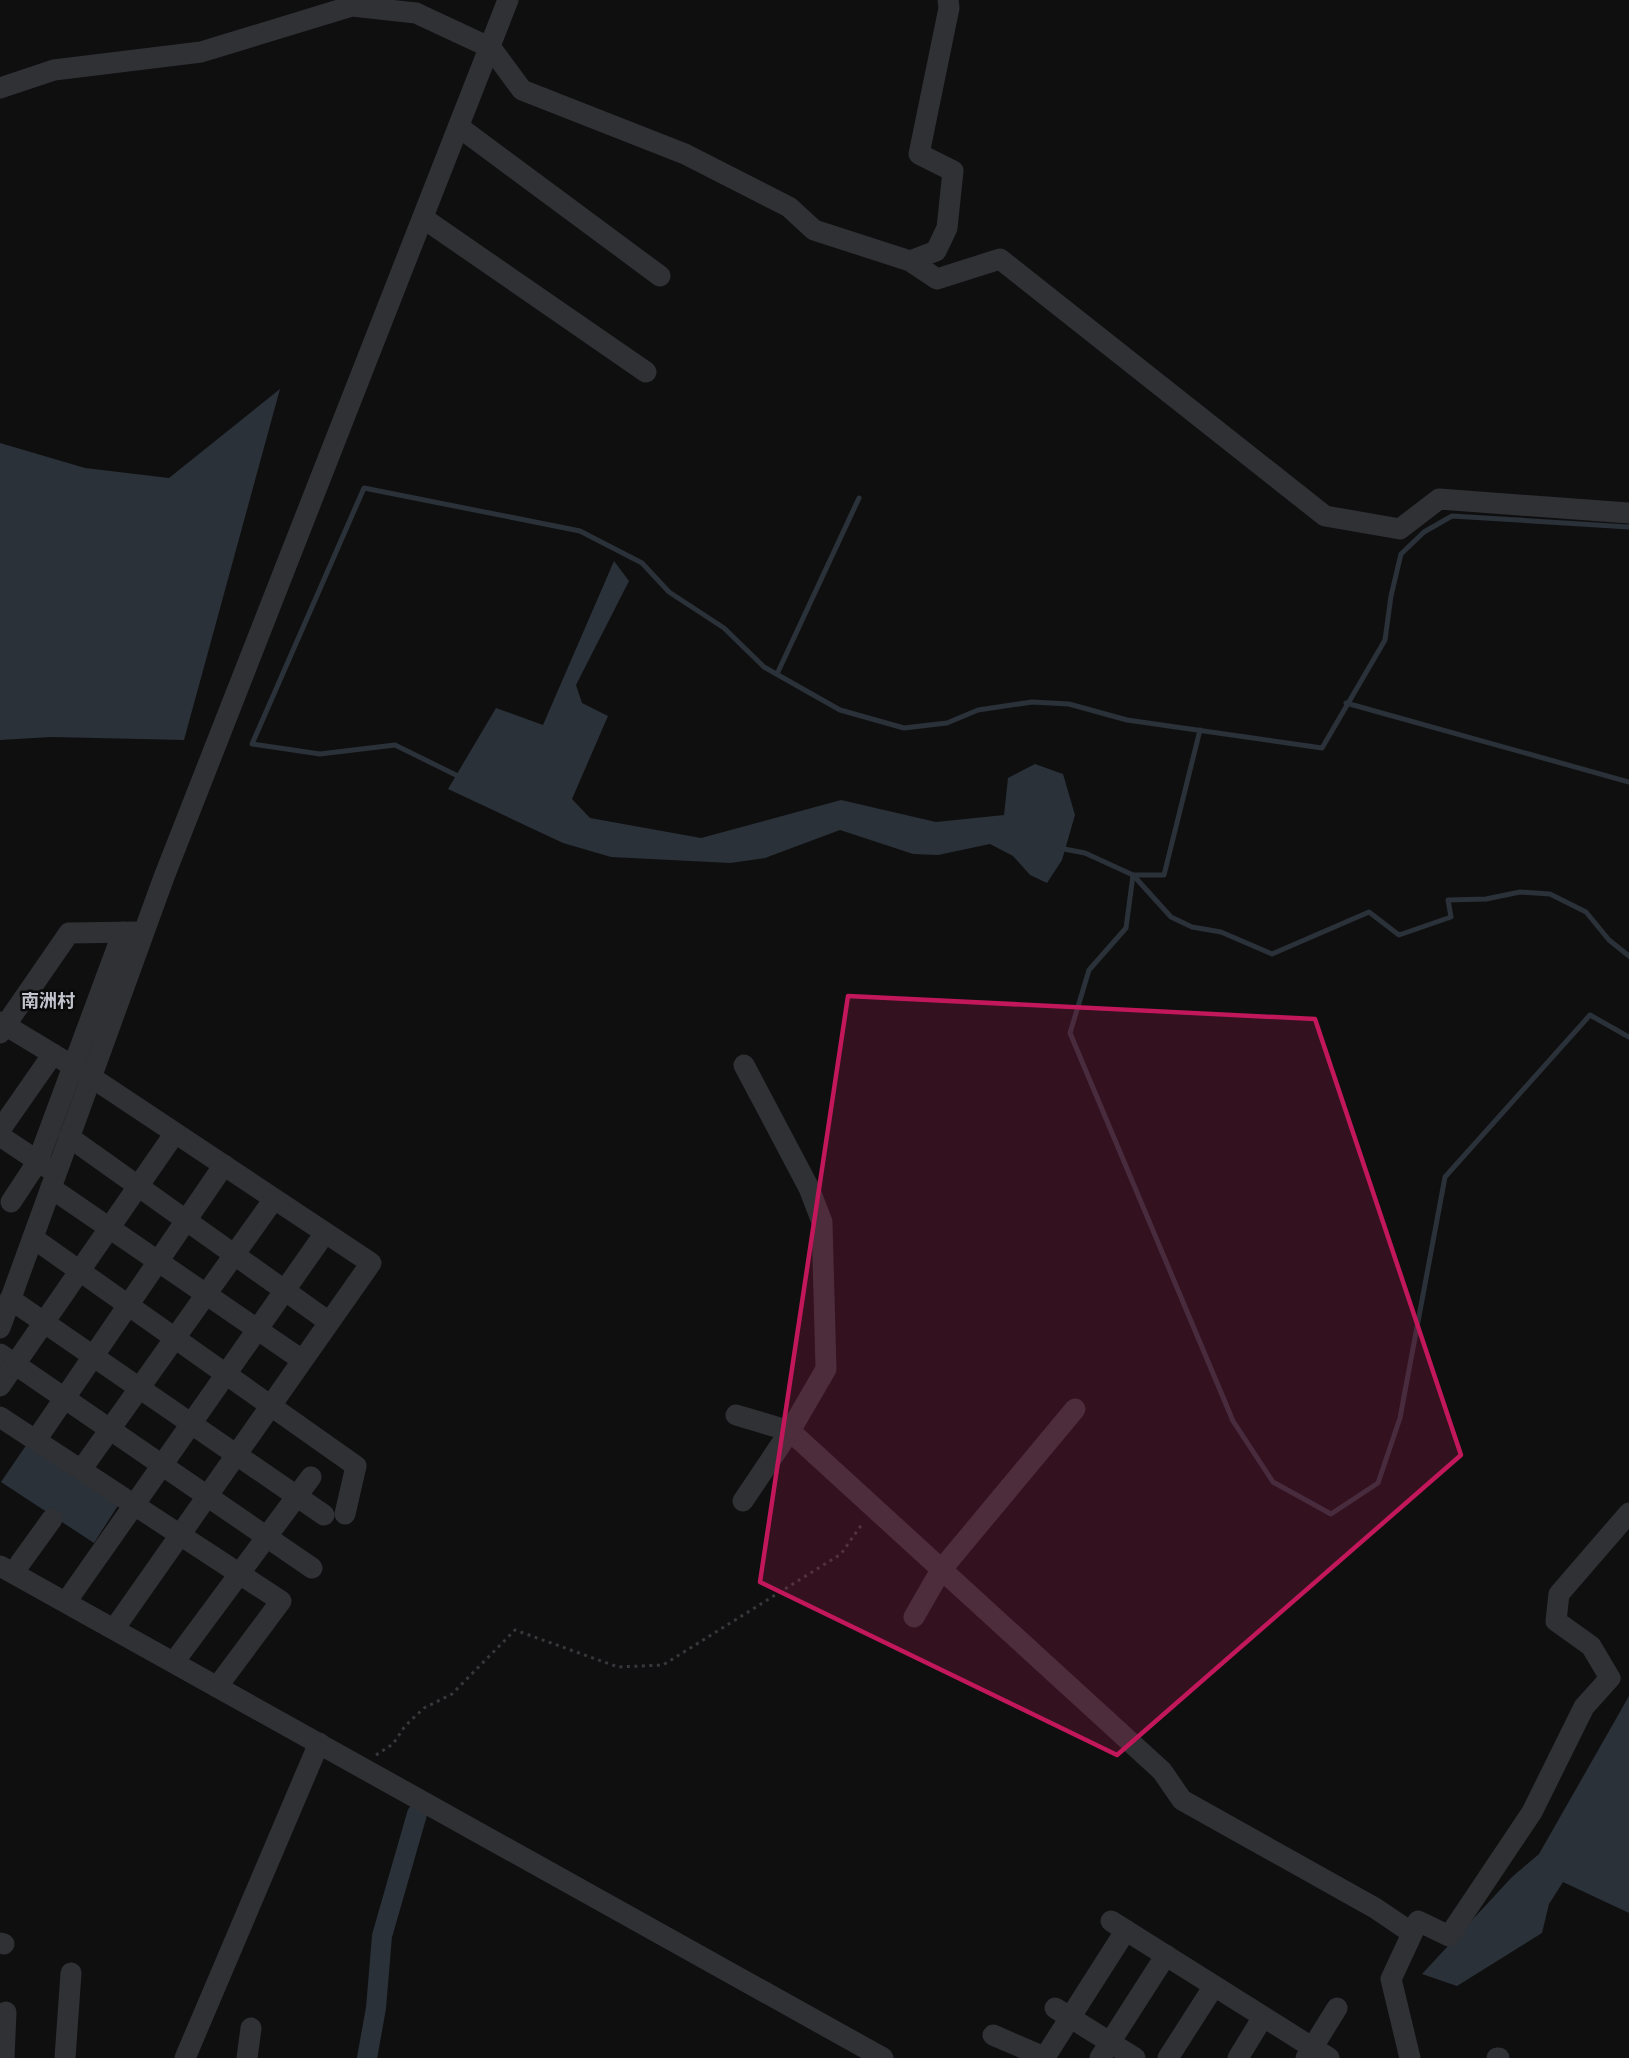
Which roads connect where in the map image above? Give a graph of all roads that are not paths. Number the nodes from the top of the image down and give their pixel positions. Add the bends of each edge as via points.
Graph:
1 (508, 0) edge
2 (948, 0) edge
3 (491, 48) junction
4 (0, 88) edge
5 (459, 128) junction
6 (423, 218) junction
7 (910, 261) junction
8 (660, 276) dead end
9 (646, 372) dead end
10 (1629, 513) edge
11 (123, 932) junction
12 (144, 932) junction
13 (2, 1027) edge
14 (53, 1054) junction
15 (744, 1065) dead end
16 (82, 1072) junction
17 (0, 1130) edge
18 (175, 1133) junction
19 (0, 1136) edge
20 (69, 1137) junction
21 (38, 1161) junction
22 (224, 1165) junction
23 (53, 1181) junction
24 (138, 1186) junction
25 (5, 1198) edge
26 (274, 1199) junction
27 (187, 1221) junction
28 (109, 1228) junction
29 (36, 1229) junction
30 (326, 1233) junction
31 (234, 1255) junction
32 (158, 1262) junction
33 (80, 1270) junction
34 (285, 1291) junction
35 (206, 1295) junction
36 (129, 1305) junction
37 (4, 1312) edge
38 (44, 1322) junction
39 (329, 1322) junction
40 (257, 1329) junction
41 (175, 1338) junction
42 (93, 1356) junction
43 (8, 1359) edge
44 (302, 1360) junction
45 (226, 1374) junction
46 (0, 1386) edge
47 (140, 1388) junction
48 (64, 1398) junction
49 (271, 1406) junction
50 (1076, 1409) dead end
51 (736, 1415) dead end
52 (0, 1417) edge
53 (191, 1424) junction
54 (110, 1430) junction
55 (790, 1431) junction
56 (36, 1440) junction
57 (236, 1455) junction
58 (162, 1465) junction
59 (81, 1470) junction
60 (311, 1477) dead end
61 (207, 1496) junction
62 (297, 1496) junction
63 (743, 1501) dead end
64 (134, 1505) junction
65 (1629, 1513) edge
66 (52, 1519) dead end
67 (180, 1535) junction
68 (267, 1537) junction
69 (312, 1568) dead end
70 (7, 1569) edge
71 (941, 1569) junction
72 (239, 1573) junction
73 (66, 1602) junction
74 (914, 1617) dead end
75 (114, 1629) junction
76 (174, 1662) junction
77 (217, 1687) junction
78 (318, 1743) junction
79 (1412, 1933) junction
80 (1166, 1955) junction
81 (71, 1973) dead end
82 (1214, 1986) junction
83 (1337, 2008) dead end
84 (6, 2012) dead end
85 (1063, 2013) junction
86 (1263, 2017) junction
87 (251, 2028) dead end
88 (993, 2035) dead end
89 (1105, 2050) edge
90 (1316, 2055) edge
91 (1046, 2057) edge
92 (4, 2058) edge
93 (65, 2058) edge
94 (185, 2058) edge
95 (247, 2058) edge
96 (883, 2058) edge
97 (1135, 2058) edge
98 (1168, 2058) edge
99 (1238, 2058) edge
100 (1410, 2058) edge

1 - 3 street
2 - 7 street via 950,8 920,154 953,171 947,228 936,251
3 - 4 street via 416,13 352,6 201,52 54,70
3 - 5 street
3 - 7 street via 522,90 685,154 789,207 814,230
5 - 6 street
5 - 8 street
6 - 9 street
6 - 12 street
7 - 10 street via 937,279 1000,259 1325,516 1400,529 1439,499
11 - 12 street
11 - 13 street via 69,933
11 - 16 street
12 - 16 street
13 - 14 street
14 - 16 street
14 - 17 street
15 - 55 street via 809,1188 822,1222 826,1369
16 - 18 street
16 - 20 street
16 - 21 street
18 - 22 street
18 - 24 street
19 - 21 street
20 - 23 street
20 - 24 street
21 - 23 street
21 - 25 street
22 - 26 street
22 - 27 street
23 - 28 street
23 - 29 street
24 - 27 street
24 - 28 street
25 - 29 street
26 - 30 street
26 - 31 street
27 - 31 street
27 - 32 street
28 - 32 street
28 - 33 street
29 - 33 street
29 - 37 street
30 - 34 street
30 - 39 street via 371,1263
31 - 34 street
31 - 35 street
32 - 35 street
32 - 36 street
33 - 36 street
33 - 38 street
34 - 39 street
34 - 40 street
35 - 40 street
35 - 41 street
36 - 41 street
36 - 42 street
37 - 38 street
38 - 42 street
38 - 43 street
39 - 44 street
40 - 44 street
40 - 45 street
41 - 45 street
41 - 47 street
42 - 47 street
42 - 48 street
43 - 46 street
43 - 48 street
44 - 49 street
45 - 49 street
45 - 53 street
47 - 53 street
47 - 54 street
48 - 54 street
48 - 56 street
49 - 57 street
49 - 62 street via 356,1466 334,1515
50 - 71 street
51 - 55 street
52 - 56 street
53 - 57 street
53 - 58 street
54 - 58 street
54 - 59 street
55 - 63 street
55 - 71 street
56 - 59 street
57 - 61 street
57 - 62 street
58 - 61 street
58 - 64 street
59 - 64 street
60 - 62 street
61 - 67 street
61 - 68 street
62 - 68 street
64 - 67 street
64 - 73 street
65 - 79 street via 1559,1594 1556,1621 1591,1646 1610,1678 1584,1707 1532,1812 1449,1936 1418,1921
66 - 70 street
67 - 72 street
67 - 75 street
68 - 69 street
68 - 72 street
70 - 73 street
71 - 74 street
71 - 79 street via 1162,1771 1182,1800 1375,1908
72 - 76 street
72 - 77 street via 281,1601
73 - 75 street
75 - 76 street
76 - 77 street
77 - 78 street
78 - 94 street
78 - 96 street
79 - 100 street via 1391,1979
80 - 82 street
80 - 85 street via 1119,1926
80 - 89 street
81 - 93 street
82 - 86 street
82 - 98 street
83 - 90 street
84 - 92 street
85 - 89 street
85 - 91 street
86 - 90 street
86 - 99 street
87 - 95 street
88 - 91 street
89 - 97 street

